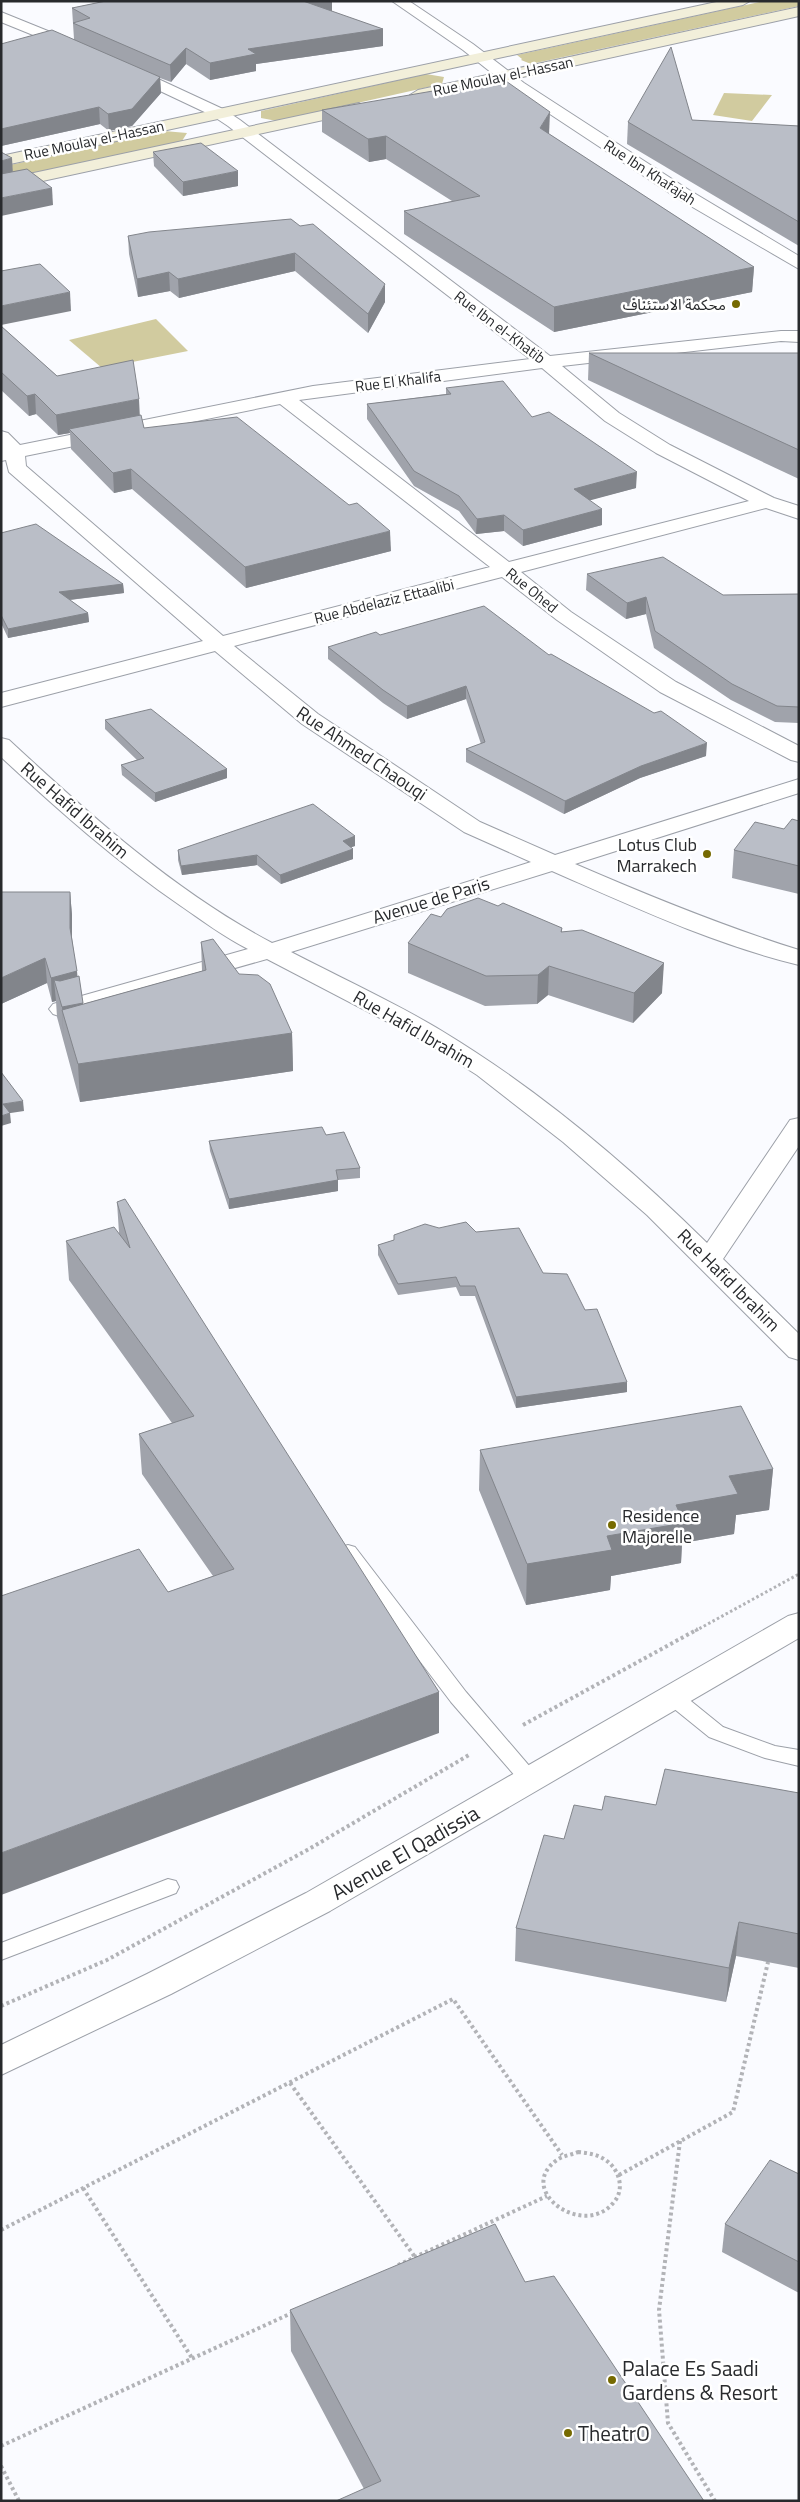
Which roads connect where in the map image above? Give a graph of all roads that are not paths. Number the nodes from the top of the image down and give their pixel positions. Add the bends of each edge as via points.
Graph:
1 (399, 1) edge
2 (743, 1) edge
3 (799, 11) edge
4 (1, 16) edge
5 (93, 54) edge
6 (481, 58) junction
7 (111, 62) edge
8 (504, 76) junction
9 (407, 97) edge
10 (378, 104) edge
11 (219, 113) junction
12 (245, 133) junction
13 (1, 161) edge
14 (1, 185) edge
15 (799, 264) edge
16 (799, 337) edge
17 (546, 362) junction
18 (284, 398) junction
19 (6, 448) edge
20 (767, 502) junction
21 (799, 513) edge
22 (507, 570) junction
23 (219, 643) junction
24 (1, 700) edge
25 (1, 745) edge
26 (799, 755) edge
27 (799, 786) edge
28 (551, 863) junction
29 (270, 951) junction
30 (799, 958) edge
31 (62, 1009) edge
32 (799, 1126) edge
33 (709, 1260) junction
34 (799, 1351) edge
35 (348, 1552) edge
36 (799, 1624) edge
37 (674, 1698) junction
38 (799, 1758) edge
39 (530, 1780) junction
40 (168, 1887) dead end
41 (1, 1952) edge
42 (1, 2061) edge

1 - 6 street, Rue Ibn Khafajah
2 - 6 street, Rue Moulay el-Hassan
3 - 8 street, Rue Moulay el-Hassan
4 - 5 street
6 - 8 street, Rue Ibn Khafajah
6 - 11 street, Rue Moulay el-Hassan
7 - 11 street, Rue Ibn el-Khatib
8 - 9 street, Rue Moulay el-Hassan
8 - 15 street, Rue Ibn Khafajah via 683,194
10 - 12 street, Rue Moulay el-Hassan
11 - 12 street, Rue Ibn el-Khatib
11 - 13 street, Rue Moulay el-Hassan
12 - 14 street, Rue Moulay el-Hassan
12 - 17 street, Rue Ibn el-Khatib
16 - 17 street, Rue El Khalifa via 781,336
17 - 18 street, Rue El Khalifa
17 - 20 street, Rue Ibn el-Khatib via 612,417 664,449
18 - 19 street, Rue El Khalifa
18 - 22 street, Rue Ohed
19 - 23 street, Rue Ahmed Chaouqi via 16,468
20 - 21 street, Rue Ibn el-Khatib
20 - 22 street, Rue Abdelaziz Ettaalibi
22 - 23 street, Rue Abdelaziz Ettaalibi
22 - 26 street, Rue Ohed via 564,616 668,687
23 - 24 street, Rue Abdelaziz Ettaalibi
23 - 28 street, Rue Ahmed Chaouqi via 310,719 472,827
25 - 29 street, Rue Hafid Ibrahim via 84,822 157,879 237,934
27 - 28 street, Avenue de Paris
28 - 29 street, Avenue de Paris
28 - 30 street, Rue Ahmed Chaouqi via 672,915
29 - 31 street, Avenue de Paris
29 - 33 street, Rue Hafid Ibrahim via 431,1035 486,1070 572,1136 658,1209
32 - 33 street
33 - 34 street, Rue Hafid Ibrahim
35 - 39 lane via 493,1741
36 - 37 street, Avenue El Qadissia
37 - 38 lane via 716,1732 772,1753
37 - 39 street, Avenue El Qadissia
39 - 42 street, Avenue El Qadissia via 318,1902
40 - 41 lane

